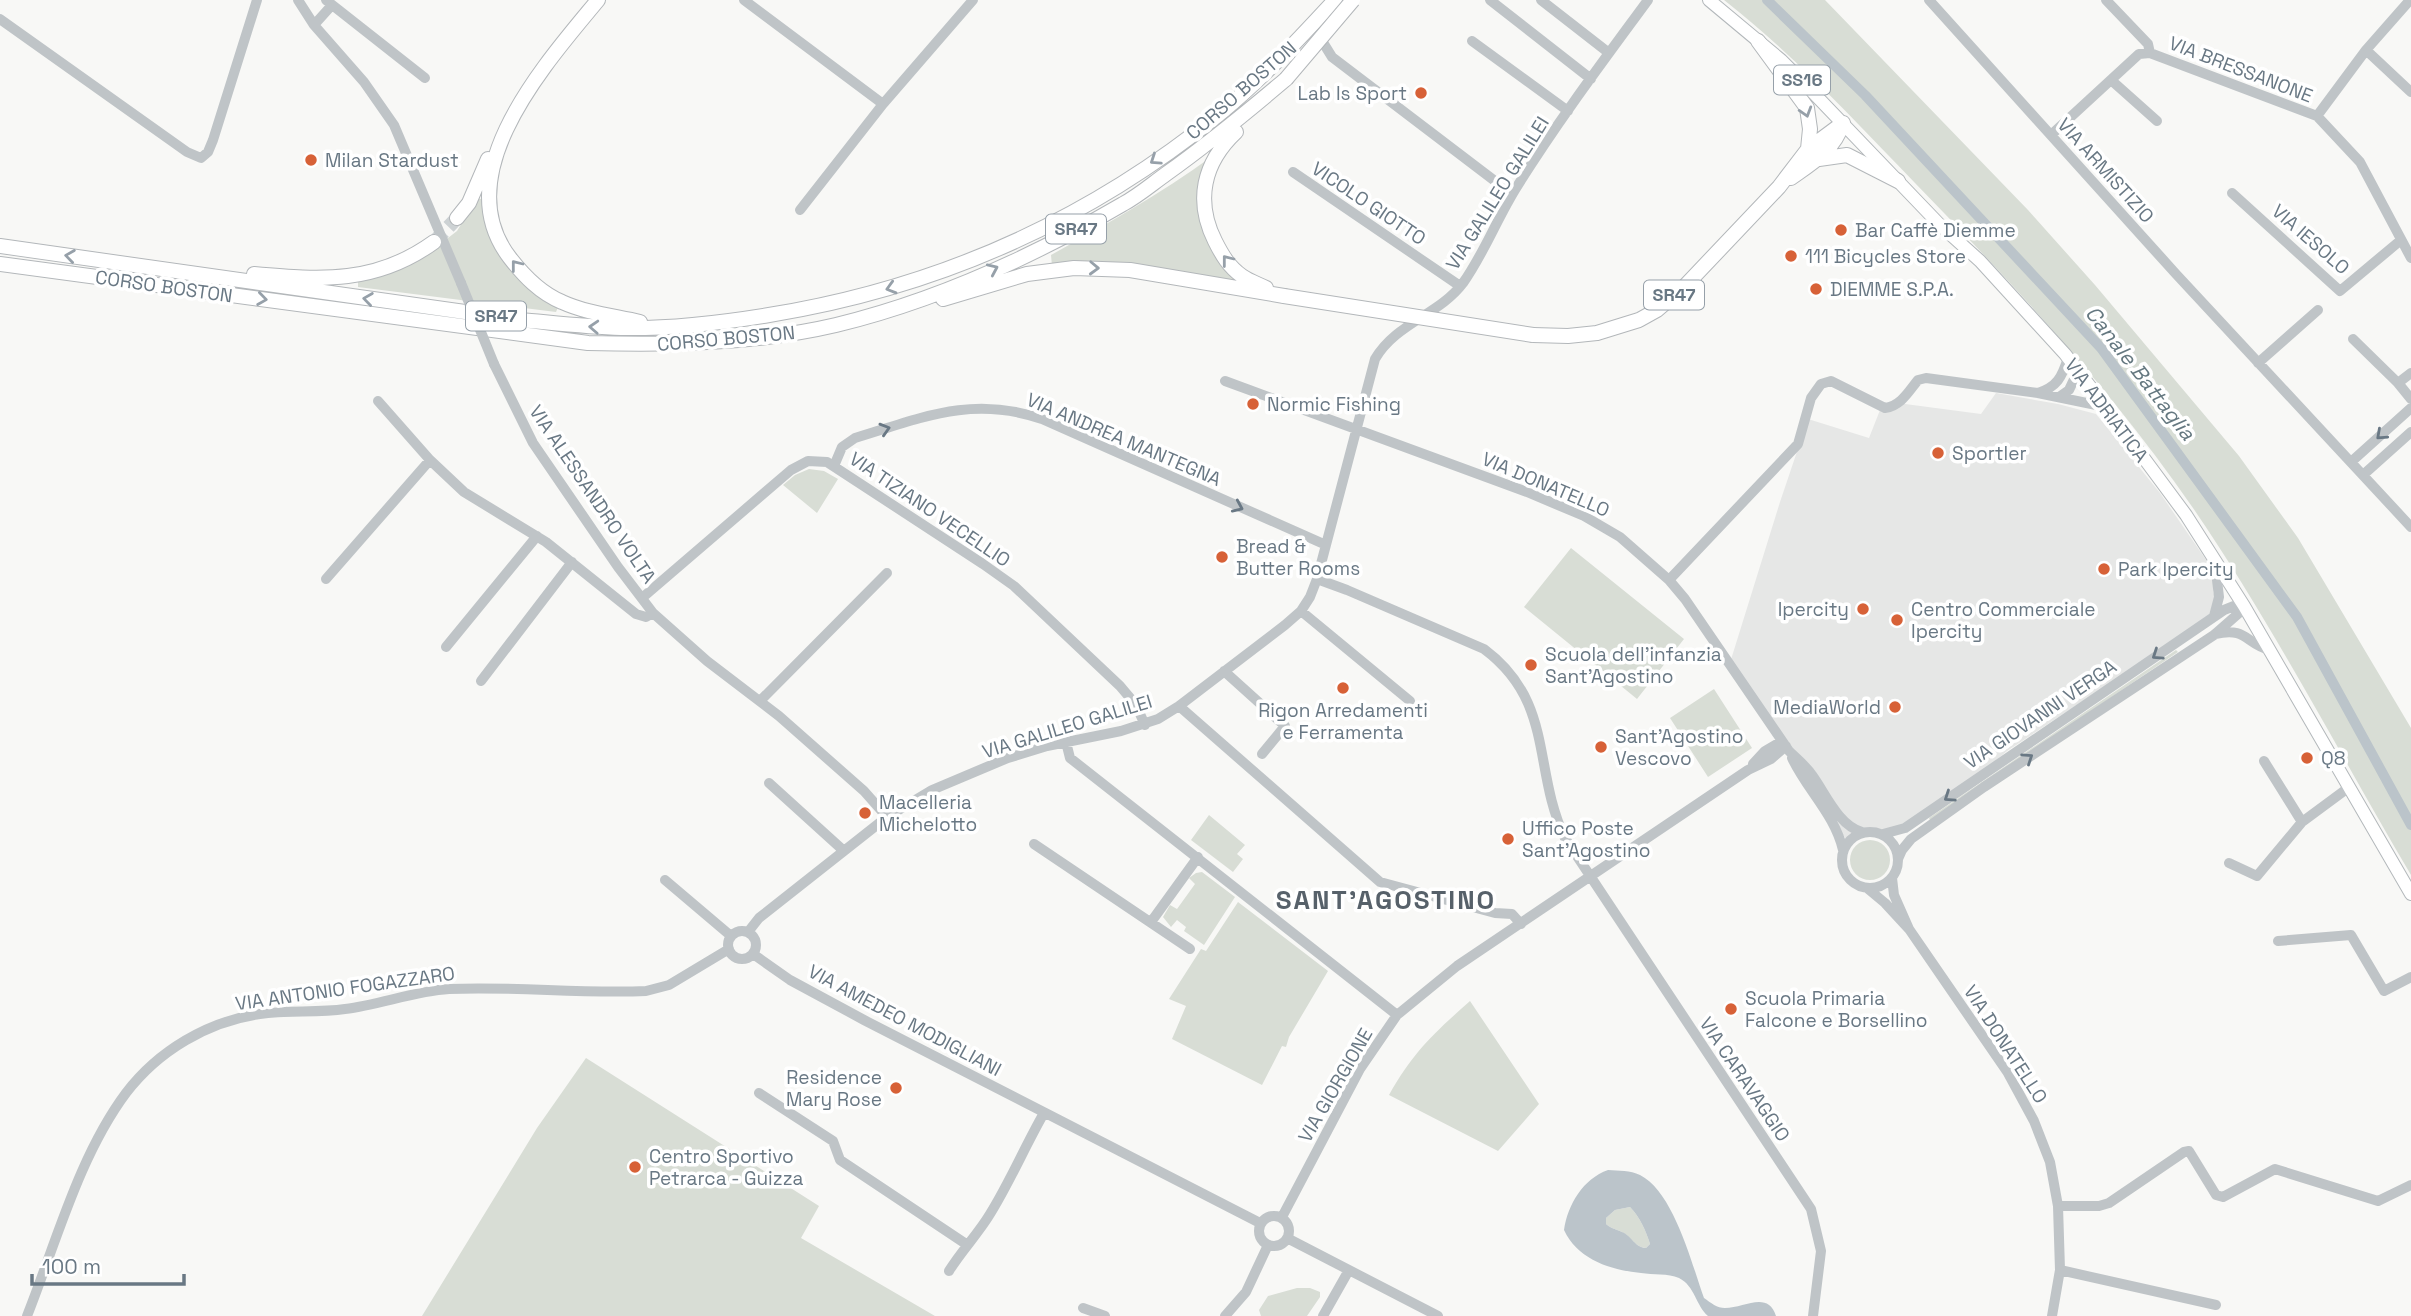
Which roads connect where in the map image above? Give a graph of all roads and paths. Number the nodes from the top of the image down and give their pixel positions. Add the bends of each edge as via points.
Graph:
1 (257, 0) edge
2 (298, 0) edge
3 (589, 0) edge
4 (598, 0) edge
5 (744, 0) edge
6 (973, 0) edge
7 (1335, 0) edge
8 (1353, 0) edge
9 (1490, 0) edge
10 (1541, 0) edge
11 (1648, 0) edge
12 (1709, 0) edge
13 (1929, 0) edge
14 (2106, 0) edge
15 (2410, 0) edge
16 (329, 2) edge
17 (0, 19) edge
18 (314, 25) junction
19 (1317, 33) dead end
20 (1472, 41) dead end
21 (1758, 41) junction
22 (2367, 50) junction
23 (1609, 53) junction
24 (2150, 53) junction
25 (425, 78) dead end
26 (1286, 79) junction
27 (1591, 79) junction
28 (2111, 80) junction
29 (2411, 92) edge
30 (883, 104) junction
31 (1568, 111) junction
32 (2318, 116) junction
33 (2157, 121) dead end
34 (1843, 123) junction
35 (2051, 135) junction
36 (1813, 154) junction
37 (1293, 172) dead end
38 (1898, 181) junction
39 (2231, 193) dead end
40 (1512, 194) junction
41 (800, 211) dead end
42 (457, 218) tunnel mouth
43 (2402, 240) junction
44 (434, 242) tunnel mouth
45 (0, 246) edge
46 (2411, 258) edge
47 (0, 264) edge
48 (189, 274) junction
49 (1461, 286) junction
50 (1284, 296) junction
51 (2318, 310) dead end
52 (836, 324) junction
53 (665, 327) junction
54 (2353, 339) dead end
55 (2068, 358) junction
56 (2258, 363) junction
57 (2078, 371) junction
58 (2411, 373) edge
59 (1225, 382) dead end
60 (2399, 383) junction
61 (2038, 393) junction
62 (2059, 397) junction
63 (2411, 399) edge
64 (378, 401) dead end
65 (2106, 407) junction
66 (2411, 408) edge
67 (1356, 430) junction
68 (2411, 432) edge
69 (430, 460) junction
70 (2351, 462) junction
71 (834, 466) junction
72 (2363, 475) junction
73 (2411, 527) edge
74 (537, 536) junction
75 (1326, 545) junction
76 (2214, 559) junction
77 (572, 562) junction
78 (887, 573) dead end
79 (326, 579) dead end
80 (1317, 579) junction
81 (1669, 580) junction
82 (642, 598) junction
83 (2244, 606) junction
84 (1301, 611) junction
85 (653, 613) junction
86 (2214, 617) junction
87 (2214, 635) junction
88 (446, 647) dead end
89 (2270, 650) junction
90 (1224, 671) junction
91 (481, 681) dead end
92 (760, 701) junction
93 (1409, 701) dead end
94 (1180, 705) junction
95 (1145, 725) junction
96 (1772, 727) junction
97 (1066, 742) junction
98 (1786, 746) junction
99 (1262, 754) dead end
100 (1768, 755) junction
101 (2264, 761) dead end
102 (1795, 764) junction
103 (769, 783) dead end
104 (2348, 788) junction
105 (887, 817) junction
106 (2302, 822) junction
107 (1862, 832) junction
108 (1883, 834) junction
109 (1034, 844) dead end
110 (1843, 850) junction
111 (844, 851) junction
112 (1198, 857) junction
113 (1898, 859) junction
114 (2229, 863) dead end
115 (1589, 878) junction
116 (1892, 878) junction
117 (665, 880) dead end
118 (1867, 888) junction
119 (2411, 894) edge
120 (1151, 922) junction
121 (1521, 923) junction
122 (1909, 929) junction
123 (748, 932) junction
124 (731, 936) junction
125 (2278, 940) dead end
126 (729, 949) junction
127 (1190, 949) dead end
128 (753, 954) junction
129 (2411, 978) edge
130 (1397, 1015) junction
131 (759, 1093) dead end
132 (1044, 1113) junction
133 (2411, 1185) edge
134 (2058, 1206) junction
135 (1282, 1217) junction
136 (1260, 1223) junction
137 (1287, 1238) junction
138 (966, 1244) junction
139 (1268, 1245) junction
140 (1349, 1270) junction
141 (2060, 1270) junction
142 (948, 1271) dead end
143 (2216, 1305) dead end
144 (1083, 1308) dead end
145 (27, 1316) edge
146 (1105, 1316) edge
147 (1225, 1316) edge
148 (1323, 1316) edge
149 (1438, 1316) edge
150 (1813, 1316) edge
151 (2052, 1316) edge

1 - 17 street via 213,140 201,158
2 - 18 street, VIA ALESSANDRO VOLTA
3 - 42 highway via 536,63 513,99 469,203
53 -> 4 highway via 561,302 526,279 504,250 491,214 491,172 513,116 541,69
5 - 30 street
6 - 30 street
7 -> 53 highway, CORSO BOSTON / SR47 via 1218,115 1112,189 1030,236 956,268 824,306
8 - 26 highway, CORSO BOSTON / SR47, bridge
9 - 27 street
10 - 23 street
11 - 23 street, VIA GALILEO GALILEI
12 - 21 main road, VIA ADRIATICA / SS16
13 - 35 street, VIA ARMISTIZIO
14 - 24 street, VIA BRESSANONE via 2148,44
15 - 22 street
16 - 18 street
16 - 25 street
18 - 82 street, VIA ALESSANDRO VOLTA, bridge via 365,82 394,125 494,364 533,443
19 - 40 street via 1332,57
20 - 31 street
21 - 34 main road, VIA ADRIATICA / SS16
21 -> 36 highway via 1807,108
22 - 29 street
22 - 32 street
23 - 27 street, VIA GALILEO GALILEI
24 - 28 street, VIA BRESSANONE via 2139,54
24 - 32 street, VIA BRESSANONE
50 -> 26 highway, SR47 via 1242,276 1224,260 1208,227 1203,193 1212,160 1224,143 1264,108
52 -> 26 highway, CORSO BOSTON / SR47 via 944,290 1032,252 1124,204
27 - 31 street, VIA GALILEO GALILEI
28 - 33 street
28 - 35 street, VIA BRESSANONE
30 - 41 street
31 - 40 street, VIA GALILEO GALILEI
32 - 43 street, VIA BRESSANONE via 2360,162
34 - 36 highway, SR47
34 - 38 main road, VIA ADRIATICA
35 - 56 street, VIA ARMISTIZIO
36 - 38 highway via 1847,155
36 - 50 highway, SR47, bridge via 1657,310 1597,333 1534,335
37 - 49 street, VICOLO GIOTTO
38 - 55 main road, VIA ADRIATICA via 1980,261
39 - 43 street, VIA IESOLO via 2340,291
40 - 49 street, VIA GALILEO GALILEI
43 - 46 street, VIA BRESSANONE
44 - 48 highway via 384,268 356,275 317,279 222,271
48 -> 45 highway, CORSO BOSTON / SR47
47 -> 52 highway, CORSO BOSTON / SR47 via 588,343 709,342
53 -> 48 highway, CORSO BOSTON / SR47 via 521,320
49 - 67 street, VIA GALILEO GALILEI via 1381,347
52 -> 50 highway, SR47 via 888,315 1027,274 1074,268 1130,270
51 - 56 street
54 - 60 street
55 - 57 main road, VIA ADRIATICA
55 - 61 street via 2057,384
56 - 70 street, VIA ARMISTIZIO
57 - 62 street via 2069,390
57 - 65 main road, VIA ADRIATICA
58 - 60 street
59 - 67 street
60 - 63 street
61 - 62 street
61 - 81 street via 1922,378 1905,397 1885,408 1831,381 1821,384 1811,398 1798,444
62 - 65 street
64 - 69 street, VIA ALESSANDRO VOLTA
65 - 76 main road, VIA ADRIATICA
66 -> 70 street
67 - 75 street, VIA GALILEO GALILEI
67 - 81 street, VIA DONATELLO via 1584,516 1620,537
68 - 72 street
69 - 74 street, VIA ALESSANDRO VOLTA via 464,492
69 - 79 street
70 - 72 street, VIA ARMISTIZIO
71 -> 75 street, VIA ANDREA MANTEGNA via 842,447 855,438 953,410 1007,410 1042,419
71 - 82 street, VIA TIZIANO VECELLIO via 815,460 790,470
71 - 95 street, VIA TIZIANO VECELLIO via 1014,586 1120,687
72 - 73 street, VIA ARMISTIZIO
74 - 77 street, VIA ALESSANDRO VOLTA
74 - 88 street
75 - 80 street, VIA GALILEO GALILEI
76 - 83 main road, VIA ADRIATICA
76 - 86 street via 2219,590
77 - 85 street, VIA ALESSANDRO VOLTA via 636,614 646,617
77 - 91 street
78 - 92 street
80 - 84 street, VIA GALILEO GALILEI
80 - 115 street, VIA CARAVAGGIO via 1484,649 1500,661 1530,705 1556,818
81 - 96 street, VIA DONATELLO via 1698,615
82 - 85 street, VIA ALESSANDRO VOLTA
83 - 86 street, VIA GIOVANNI VERGA
83 - 87 street, VIA GIOVANNI VERGA
83 - 89 main road, VIA ADRIATICA
84 - 90 street, VIA GALILEO GALILEI
84 - 93 street
85 - 92 street, VIA ALESSANDRO VOLTA
86 -> 108 street, VIA GIOVANNI VERGA via 1905,828
87 - 89 street via 2241,633
113 -> 87 street, VIA GIOVANNI VERGA via 1911,839 1951,810
89 - 104 main road, VIA ADRIATICA
90 - 94 street, VIA GALILEO GALILEI
90 - 99 street via 1285,726
92 - 105 street, VIA ALESSANDRO VOLTA via 864,791
94 - 95 street, VIA GALILEO GALILEI
94 - 121 street via 1380,882 1512,914
95 - 97 street, VIA GALILEO GALILEI
96 - 98 street, VIA DONATELLO
96 - 100 street
97 - 105 street, VIA GALILEO GALILEI via 1008,758 932,790
97 - 112 street via 1070,758
98 - 100 street, VIA GIORGIONE
98 - 102 street, VIA DONATELLO
98 - 107 street, VIA DONATELLO via 1808,769 1843,821
100 - 102 street
100 - 115 street, VIA GIORGIONE
101 - 106 street
102 - 110 street, VIA DONATELLO via 1837,828
103 - 111 street
104 - 106 street
104 - 119 main road, VIA ADRIATICA
105 - 111 street, VIA GALILEO GALILEI
106 - 114 street via 2257,876
107 - 108 street
107 - 110 street
108 - 113 street via 1894,845
109 - 120 street
110 - 118 street, VIA DONATELLO via 1845,874
111 - 123 street, VIA GALILEO GALILEI via 759,918
112 - 120 street
112 - 130 street
113 - 116 street
115 - 121 street, VIA GIORGIONE
115 - 150 street, VIA CARAVAGGIO via 1811,1209 1821,1251
116 - 118 street via 1880,887
116 - 122 street, VIA DONATELLO
117 - 124 street
118 - 122 street, VIA DONATELLO
120 - 127 street
121 - 130 street, VIA GIORGIONE via 1457,966
122 - 134 street, VIA DONATELLO via 2023,1098 2050,1162
123 - 124 street
123 - 128 street via 756,941
124 - 126 street
125 - 129 street via 2351,935 2384,991
126 - 128 street via 738,958
126 - 145 street, VIA ANTONIO FOGAZZARO via 669,985 646,991 447,989 342,1010 261,1013 201,1031 146,1071 106,1125
128 - 132 street, VIA AMEDEO MODIGLIANI via 790,980
130 - 135 street, VIA GIORGIONE via 1360,1069
131 - 138 street via 833,1141 840,1160
132 - 136 street, VIA AMEDEO MODIGLIANI
132 - 138 street via 991,1213
133 - 134 street via 2378,1201 2275,1169 2223,1197 2216,1195 2189,1151 2109,1203
134 - 141 street, VIA DONATELLO
135 - 136 street via 1272,1215
135 - 137 street via 1289,1227
136 - 139 street via 1260,1237
137 - 139 street
137 - 140 street
138 - 142 street
139 - 147 street via 1246,1292
140 - 148 street
140 - 149 street
141 - 143 street
141 - 151 street, VIA DONATELLO
144 - 146 street

